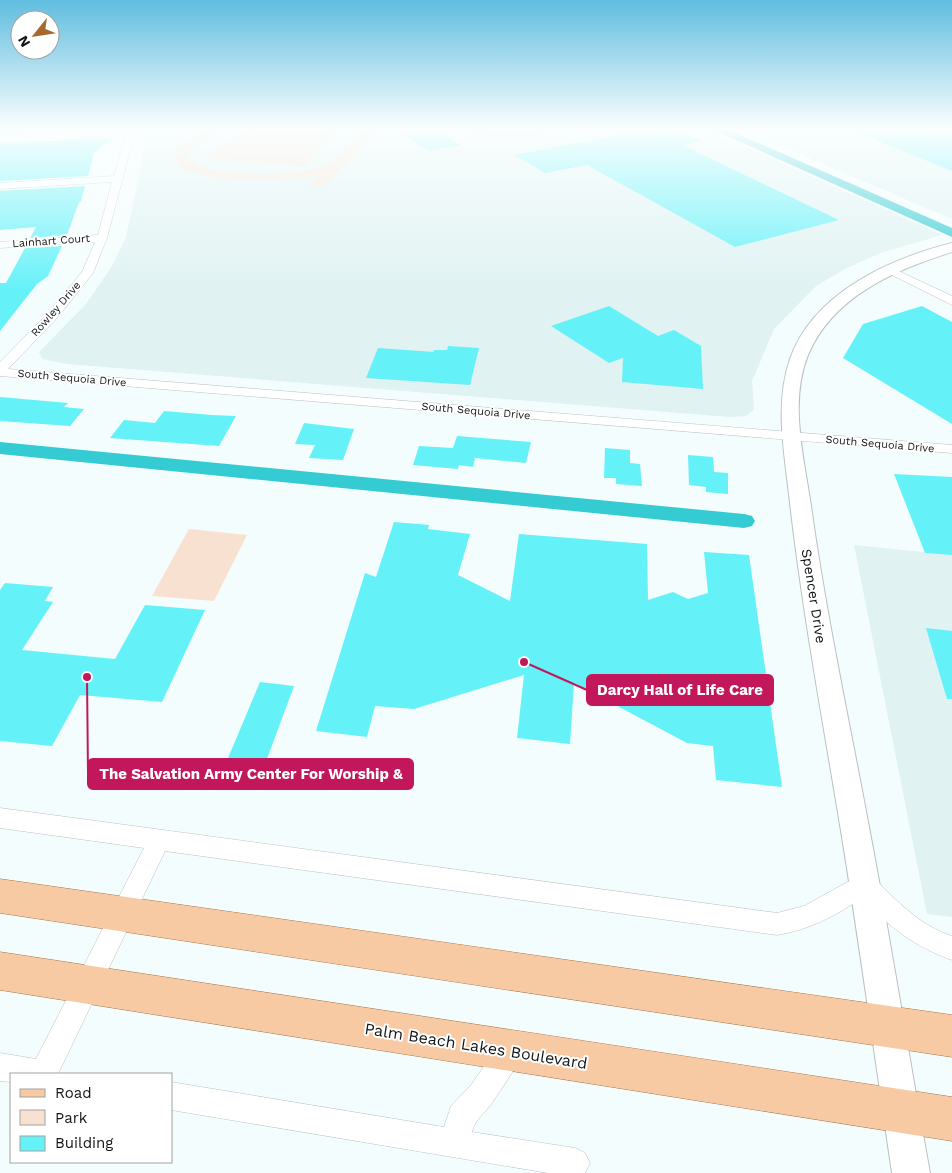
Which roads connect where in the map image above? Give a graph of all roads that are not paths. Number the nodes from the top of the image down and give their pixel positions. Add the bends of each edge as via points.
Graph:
1 (84, 182) edge
2 (118, 182) edge
3 (0, 186) edge
4 (102, 238) junction
5 (0, 245) edge
6 (952, 247) edge
7 (890, 270) junction
8 (952, 301) edge
9 (0, 370) edge
10 (793, 437) junction
11 (952, 449) edge
12 (0, 818) edge
13 (159, 840) junction
14 (864, 884) junction
15 (0, 896) edge
16 (123, 914) junction
17 (952, 948) edge
18 (0, 971) edge
19 (88, 985) junction
20 (887, 1026) junction
21 (952, 1036) edge
22 (510, 1051) junction
23 (0, 1067) edge
24 (38, 1073) edge
25 (44, 1073) edge
26 (172, 1096) edge
27 (901, 1112) junction
28 (952, 1119) edge
29 (455, 1144) junction
30 (575, 1163) dead end
31 (912, 1173) edge

1 - 3 street
2 - 4 street, Rowley Drive
4 - 5 street, Lainhart Court
4 - 9 street, Rowley Drive via 86,273 72,293
6 - 7 street, Spencer Drive
7 - 8 street
7 - 10 street, Spencer Drive via 854,290 834,307 808,340 792,380
9 - 10 street, South Sequoia Drive
10 - 11 street, South Sequoia Drive
10 - 14 street, Spencer Drive via 806,548
12 - 13 street
13 - 14 street via 777,924 812,916
13 - 16 street
14 - 17 street via 898,919 929,940
14 - 20 street, Spencer Drive
15 - 16 main road
16 - 19 street
16 - 20 main road
18 - 19 main road, Palm Beach Lakes Boulevard
19 - 22 main road, Palm Beach Lakes Boulevard
19 - 25 street
20 - 21 main road
20 - 27 street, Spencer Drive
22 - 27 main road, Palm Beach Lakes Boulevard
22 - 29 street via 480,1095 461,1116
23 - 24 street
26 - 29 street
27 - 28 main road, Palm Beach Lakes Boulevard
27 - 31 street, Spencer Drive
29 - 30 street

